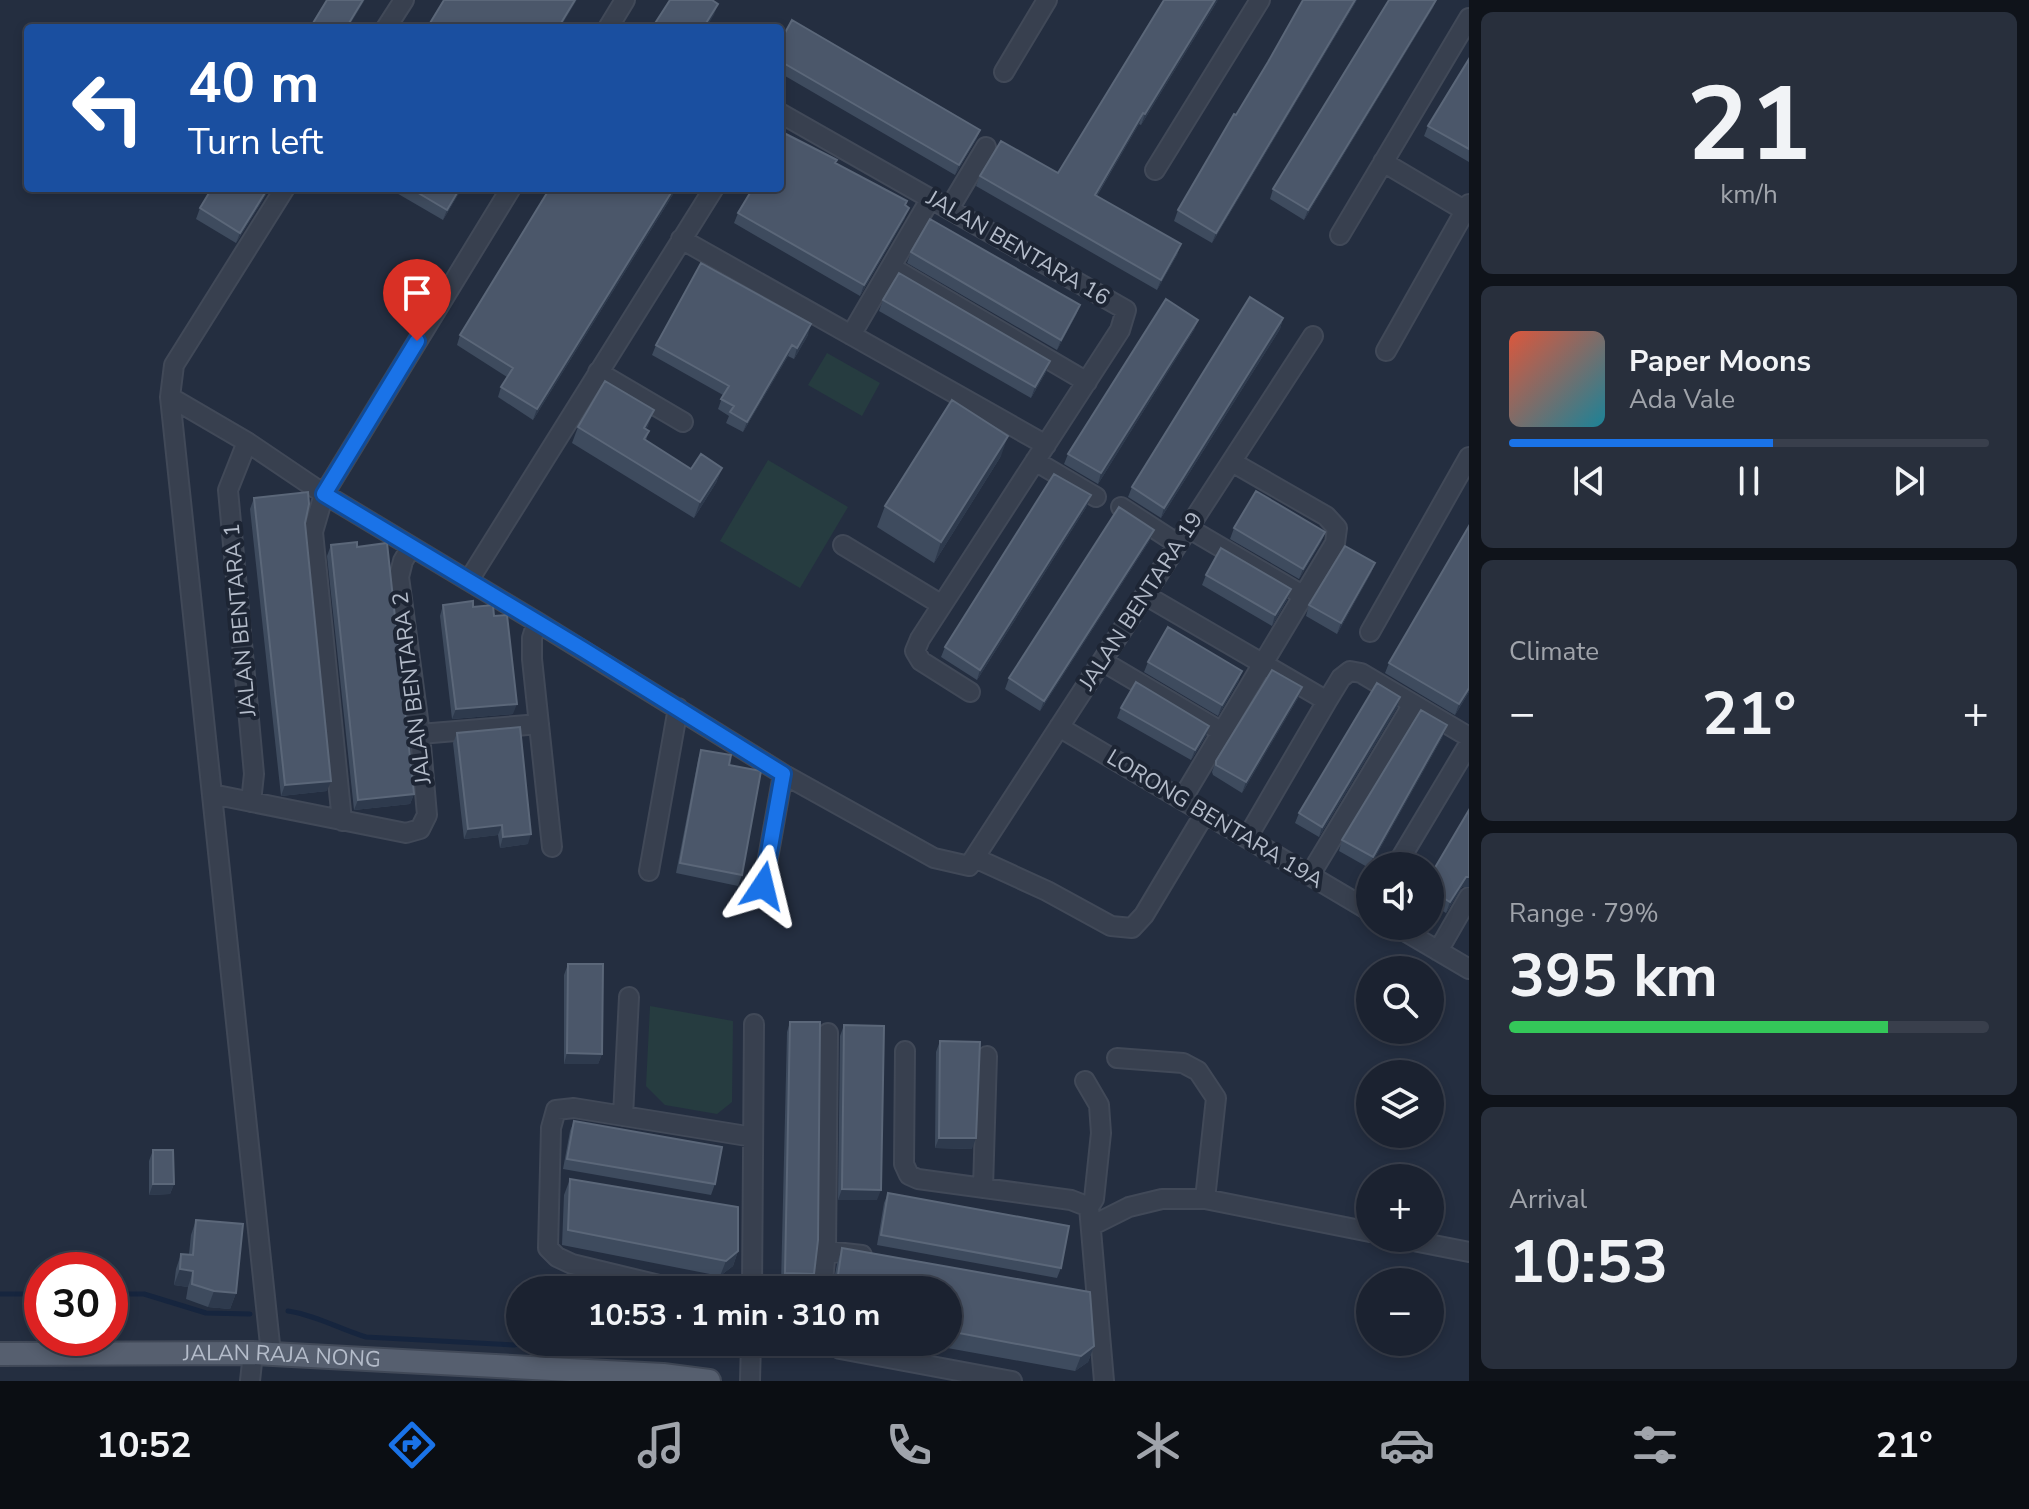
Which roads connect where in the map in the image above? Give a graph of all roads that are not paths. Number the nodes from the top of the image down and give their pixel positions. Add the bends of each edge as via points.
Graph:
1 (404, 0) edge
2 (625, 0) edge
3 (1047, 0) edge
4 (1260, 0) edge
5 (1468, 20) edge
6 (389, 24) edge
7 (610, 24) edge
8 (1004, 72) dead end
9 (784, 115) edge
10 (986, 147) dead end
11 (1383, 162) junction
12 (1155, 170) dead end
13 (282, 192) edge
14 (509, 192) edge
15 (711, 192) edge
16 (931, 198) junction
17 (949, 209) junction
18 (1468, 209) edge
19 (1340, 235) dead end
20 (681, 239) junction
21 (891, 267) junction
22 (851, 335) junction
23 (1313, 336) dead end
24 (1386, 351) dead end
25 (598, 372) junction
26 (1087, 382) junction
27 (170, 397) junction
28 (683, 422) dead end
29 (247, 442) junction
30 (1046, 445) junction
31 (1469, 457) edge
32 (1035, 461) junction
33 (1232, 462) junction
34 (324, 494) junction
35 (1096, 497) dead end
36 (1121, 507) edge
37 (1183, 536) junction
38 (843, 545) dead end
39 (411, 547) junction
40 (469, 580) junction
41 (1145, 595) junction
42 (1304, 596) junction
43 (942, 605) junction
44 (537, 622) junction
45 (1370, 632) dead end
46 (1102, 661) junction
47 (1263, 664) junction
48 (970, 692) dead end
49 (1327, 701) junction
50 (1413, 704) junction
51 (678, 708) junction
52 (539, 724) junction
53 (1059, 727) junction
54 (1222, 732) junction
55 (420, 734) junction
56 (1469, 737) edge
57 (1469, 744) edge
58 (783, 774) junction
59 (212, 794) junction
60 (1182, 799) junction
61 (251, 802) junction
62 (1205, 813) junction
63 (342, 821) junction
64 (1247, 838) junction
65 (552, 847) dead end
66 (1404, 852) edge
67 (972, 862) junction
68 (649, 871) dead end
69 (1310, 875) junction
70 (763, 886) dead end
71 (1469, 897) edge
72 (1356, 902) edge
73 (1420, 940) edge
74 (1438, 951) junction
75 (1469, 969) edge
76 (629, 997) dead end
77 (754, 1024) dead end
78 (828, 1033) dead end
79 (905, 1051) dead end
80 (987, 1056) dead end
81 (1117, 1058) dead end
82 (1085, 1081) dead end
83 (623, 1116) junction
84 (753, 1137) junction
85 (983, 1188) junction
86 (1205, 1199) junction
87 (1091, 1216) junction
88 (1356, 1229) edge
89 (1444, 1247) edge
90 (826, 1251) junction
91 (1469, 1252) edge
92 (879, 1258) edge
93 (622, 1276) edge
94 (751, 1276) edge
95 (823, 1276) edge
96 (262, 1353) junction
97 (0, 1354) edge
98 (751, 1356) edge
99 (878, 1356) edge
100 (572, 1376) edge
101 (250, 1381) edge
102 (709, 1381) edge
103 (750, 1381) edge
104 (1012, 1381) edge
105 (1104, 1381) edge

1 - 6 street
2 - 7 street
3 - 8 street
4 - 12 street
5 - 11 street
9 - 16 street, JALAN BENTARA 16
10 - 17 street
11 - 18 street
11 - 19 street
13 - 27 street via 174,365
14 - 34 street
15 - 20 street
16 - 17 street, JALAN BENTARA 16
16 - 21 street
17 - 26 street, JALAN BENTARA 16 via 1126,310 1120,330
18 - 24 street
20 - 22 street
20 - 25 street
21 - 22 street
21 - 26 street
22 - 30 street
23 - 33 street, JALAN BENTARA 19
25 - 28 street
25 - 40 street
26 - 30 street, JALAN BENTARA 16
27 - 29 street
27 - 59 street
29 - 34 street
29 - 61 street, JALAN BENTARA 1 via 228,490 254,774
30 - 32 street, JALAN BENTARA 16
31 - 45 street
32 - 35 street
32 - 43 street, JALAN BENTARA 16
33 - 37 street, JALAN BENTARA 19
33 - 42 street via 1326,516 1337,528 1335,543
34 - 39 street
34 - 63 street via 313,532
36 - 37 street
37 - 41 street, JALAN BENTARA 19
37 - 42 street
38 - 43 street
39 - 40 street
39 - 55 street, JALAN BENTARA 2 via 399,577
40 - 44 street
41 - 46 street, JALAN BENTARA 19
41 - 47 street
42 - 47 street
43 - 48 street, JALAN BENTARA 16 via 915,651 921,661
44 - 51 street
44 - 52 street via 532,638
46 - 53 street, JALAN BENTARA 19
46 - 54 street
47 - 49 street
47 - 54 street
49 - 50 street via 1350,671
49 - 64 street
50 - 56 street
50 - 69 street
51 - 58 street
51 - 68 street
52 - 55 street
52 - 65 street
53 - 60 street, LORONG BENTARA 19A
53 - 67 street, JALAN BENTARA 19
54 - 60 street
55 - 63 street, JALAN BENTARA 2 via 427,815 420,829 406,833
57 - 66 street
58 - 67 street via 934,858 960,866
58 - 70 street
59 - 61 street
59 - 96 street
60 - 62 street, LORONG BENTARA 19A
61 - 63 street
62 - 64 street, LORONG BENTARA 19A
62 - 67 street via 1132,928 1111,926 1047,891
64 - 69 street, LORONG BENTARA 19A
69 - 72 street, LORONG BENTARA 19A
71 - 74 street
73 - 74 street
74 - 75 street
76 - 83 street
77 - 84 street
78 - 90 street
79 - 85 street via 904,1164 909,1175
80 - 85 street
81 - 86 street via 1183,1063 1198,1071 1216,1098
82 - 87 street via 1099,1105 1101,1133
83 - 84 street
83 - 93 street via 556,1110 551,1128 558,1181 548,1248 572,1264
84 - 94 street via 745,1213
85 - 87 street via 1071,1200
86 - 87 street via 1162,1199
86 - 88 street
87 - 105 street via 1089,1297
89 - 91 street
90 - 92 street
90 - 95 street
96 - 97 main road, JALAN RAJA NONG
96 - 100 main road, JALAN RAJA NONG
96 - 101 street
98 - 103 street
99 - 104 street
100 - 102 main road, JALAN RAJA NONG via 663,1375

